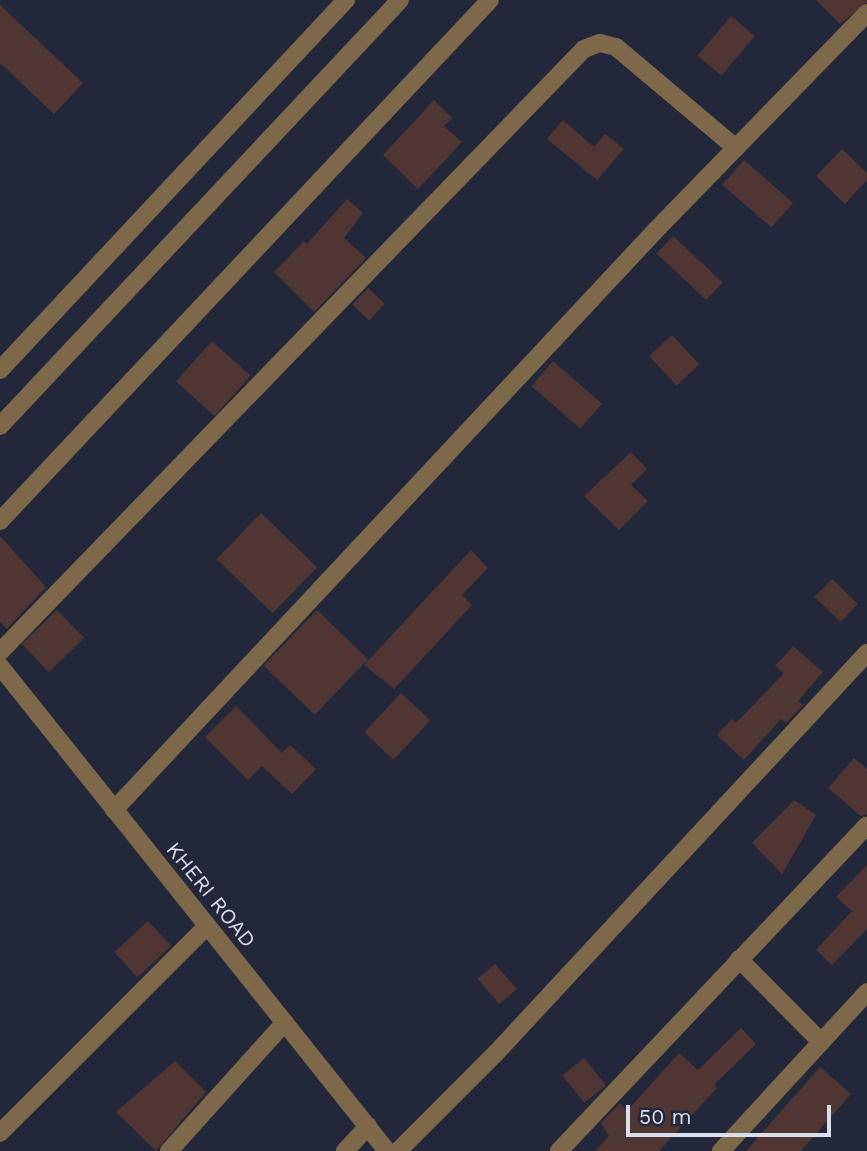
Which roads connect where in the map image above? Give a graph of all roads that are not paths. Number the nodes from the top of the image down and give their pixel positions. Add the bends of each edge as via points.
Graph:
1 (346, 0) edge
2 (400, 0) edge
3 (491, 0) edge
4 (867, 13) edge
5 (736, 148) junction
6 (0, 370) edge
7 (0, 426) edge
8 (0, 521) edge
9 (0, 652) edge
10 (867, 653) edge
11 (0, 666) edge
12 (114, 810) junction
13 (867, 825) edge
14 (207, 926) junction
15 (739, 959) junction
16 (867, 992) edge
17 (285, 1022) junction
18 (821, 1042) junction
19 (368, 1126) junction
20 (0, 1133) edge
21 (169, 1151) edge
22 (345, 1151) edge
23 (387, 1151) edge
24 (398, 1151) edge
25 (559, 1151) edge
26 (721, 1151) edge

1 - 6 street
2 - 7 street
3 - 8 street
4 - 5 street
5 - 9 street via 616,47 600,43 584,49
5 - 12 street
10 - 24 street via 496,1054
11 - 12 street, KHERI ROAD
12 - 14 street, KHERI ROAD
13 - 15 street
14 - 17 street, KHERI ROAD
14 - 20 street
15 - 18 street
15 - 25 street
16 - 18 street
17 - 19 street, KHERI ROAD
17 - 21 street
18 - 26 street
19 - 22 street
19 - 23 street, KHERI ROAD

